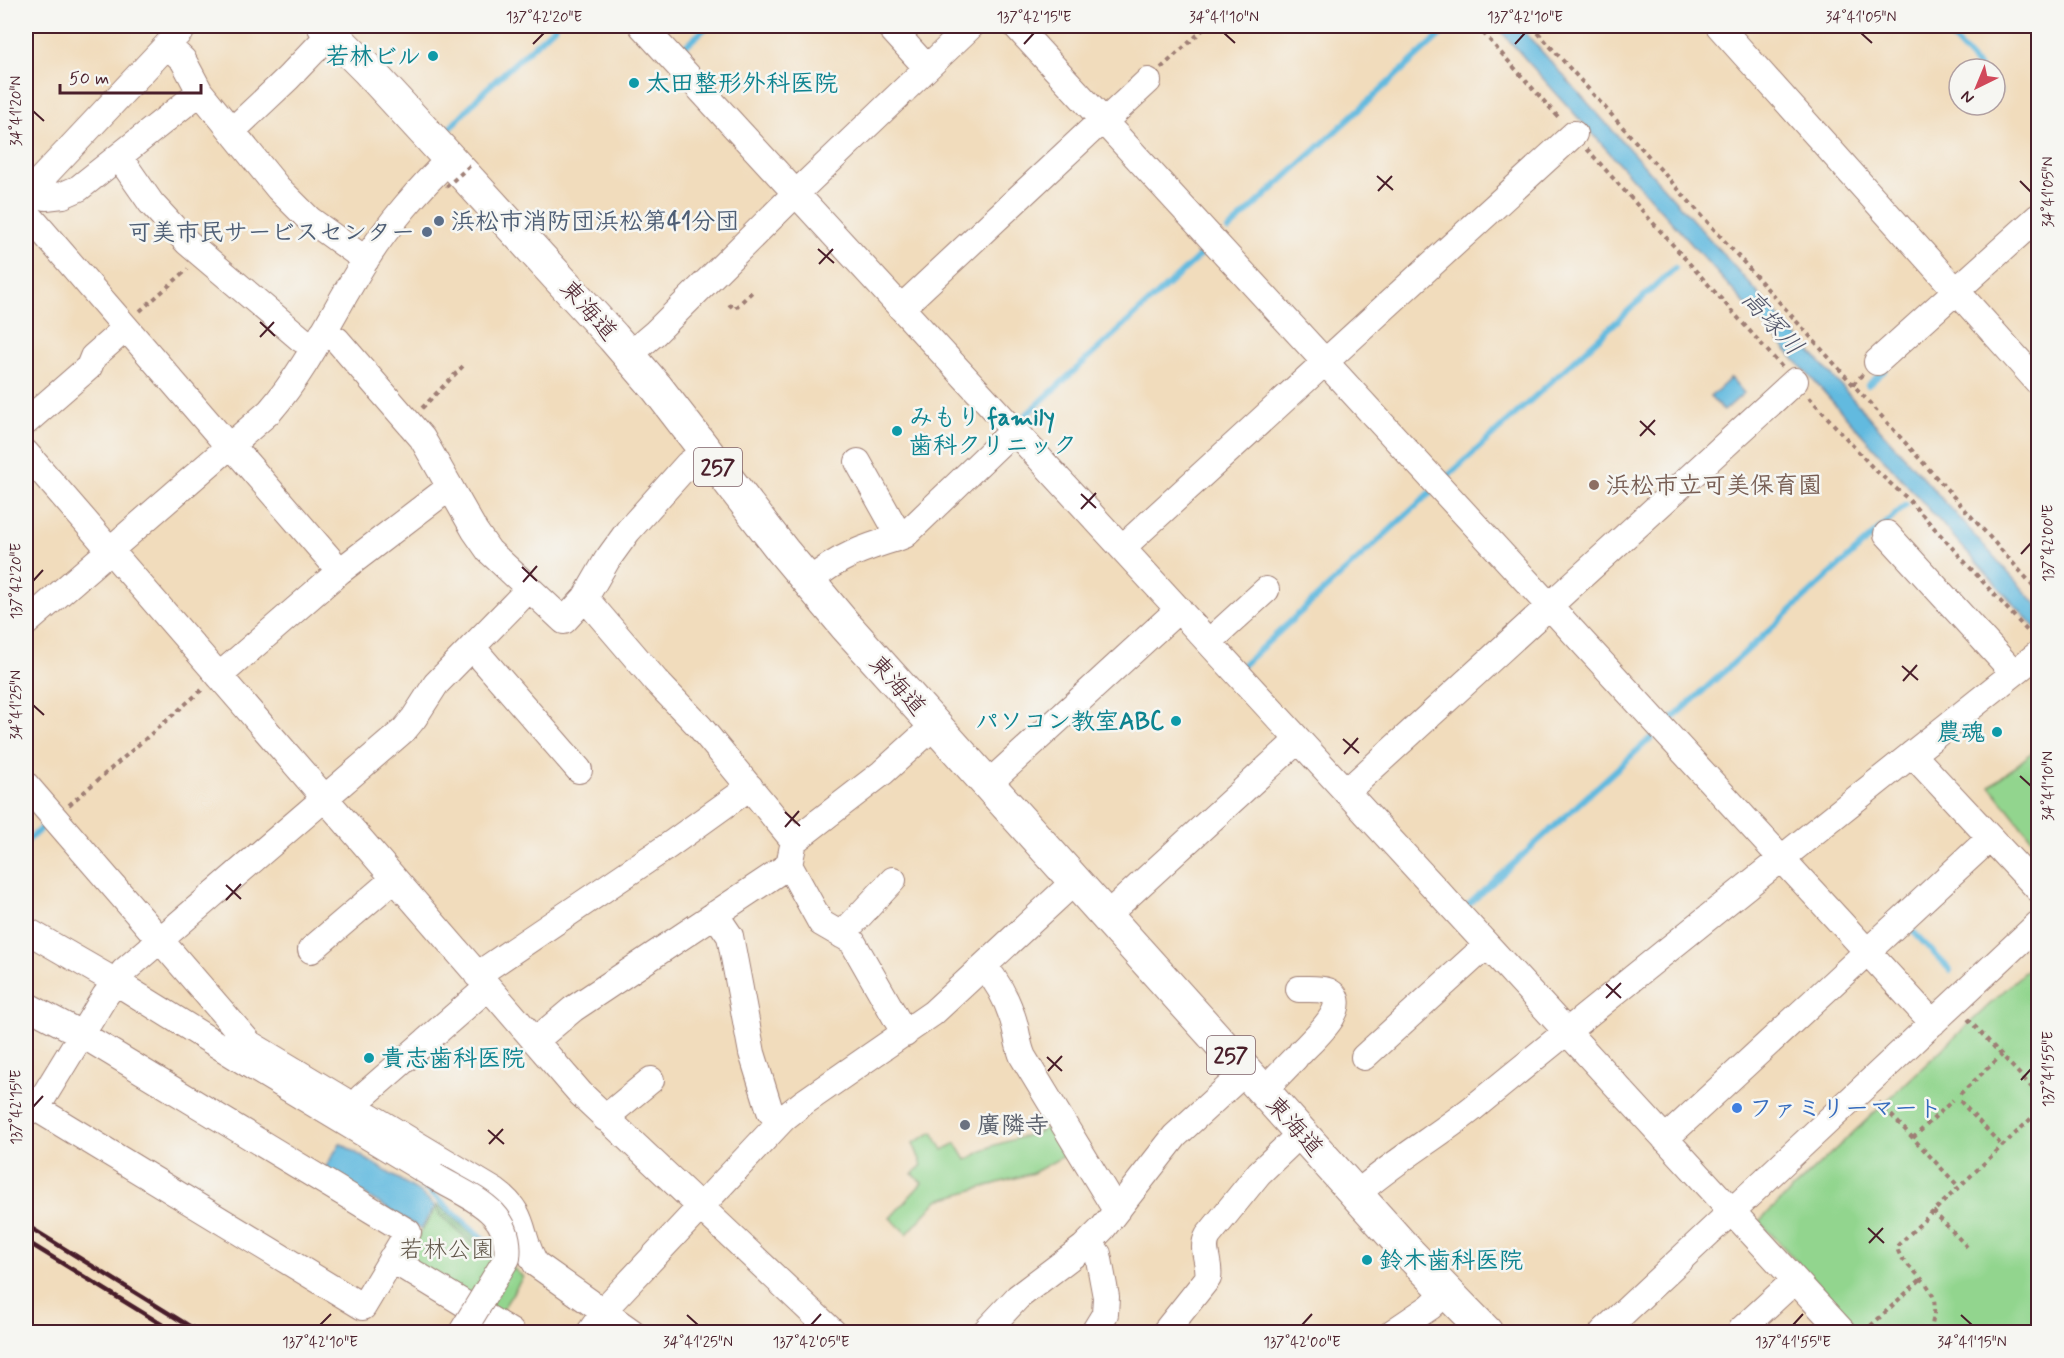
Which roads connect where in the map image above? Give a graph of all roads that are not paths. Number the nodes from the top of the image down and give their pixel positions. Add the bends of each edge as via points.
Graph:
1 (642, 26) edge
2 (890, 26) edge
3 (970, 26) edge
4 (1016, 26) edge
5 (1719, 26) edge
6 (327, 29) edge
7 (171, 33) edge
8 (927, 68) junction
9 (1148, 81) road end
10 (200, 92) junction
11 (1103, 121) junction
12 (232, 131) junction
13 (1574, 134) road end
14 (119, 158) junction
15 (456, 170) junction
16 (30, 190) edge
17 (796, 193) junction
18 (26, 212) edge
19 (2038, 217) edge
20 (366, 260) junction
21 (1957, 291) junction
22 (901, 308) junction
23 (125, 327) junction
24 (318, 339) junction
25 (629, 355) junction
26 (1877, 362) dead end
27 (1325, 363) junction
28 (1795, 381) road end
29 (2038, 382) edge
30 (26, 422) edge
31 (1014, 430) junction
32 (230, 446) junction
33 (706, 451) junction
34 (26, 453) edge
35 (858, 462) dead end
36 (450, 487) junction
37 (1887, 534) dead end
38 (900, 537) junction
39 (1122, 548) junction
40 (110, 550) junction
41 (340, 571) junction
42 (808, 582) junction
43 (529, 589) junction
44 (1266, 590) dead end
45 (585, 598) junction
46 (1549, 607) junction
47 (1179, 609) junction
48 (26, 623) edge
49 (1209, 642) junction
50 (2035, 645) edge
51 (472, 647) junction
52 (2014, 673) junction
53 (219, 676) junction
54 (935, 726) junction
55 (1298, 740) junction
56 (1912, 754) junction
57 (579, 770) dead end
58 (988, 784) junction
59 (26, 785) edge
60 (750, 787) junction
61 (1346, 792) junction
62 (325, 798) junction
63 (1990, 838) junction
64 (792, 853) junction
65 (1781, 859) junction
66 (394, 879) junction
67 (893, 880) dead end
68 (1075, 881) junction
69 (2038, 889) edge
70 (715, 914) junction
71 (1106, 916) junction
72 (2038, 924) edge
73 (26, 930) edge
74 (843, 936) junction
75 (160, 940) junction
76 (1487, 945) junction
77 (311, 950) dead end
78 (1867, 952) junction
79 (984, 966) junction
80 (483, 981) junction
81 (116, 982) junction
82 (1299, 989) dead end
83 (26, 1005) edge
84 (1933, 1023) junction
85 (1565, 1031) junction
86 (81, 1034) junction
87 (905, 1034) junction
88 (535, 1041) junction
89 (245, 1052) junction
90 (1364, 1057) dead end
91 (651, 1080) dead end
92 (1254, 1081) junction
93 (31, 1105) edge
94 (355, 1107) junction
95 (605, 1118) junction
96 (780, 1122) junction
97 (1301, 1133) junction
98 (1665, 1139) junction
99 (1357, 1194) junction
100 (699, 1207) junction
101 (1119, 1208) junction
102 (1732, 1212) junction
103 (1089, 1243) junction
104 (392, 1259) junction
105 (1795, 1280) junction
106 (1446, 1292) junction
107 (596, 1323) edge
108 (1742, 1329) dead end
109 (462, 1332) edge
110 (511, 1332) edge
111 (632, 1332) edge
112 (833, 1332) edge
113 (985, 1332) edge
114 (1094, 1332) edge
115 (1165, 1332) edge
116 (1393, 1332) edge
117 (1486, 1332) edge
118 (1603, 1332) edge
119 (1843, 1332) edge

1 - 17 street
2 - 8 street
3 - 8 street
4 - 11 street
5 - 21 street
6 - 12 street via 288,78
6 - 15 highway, 東海道 / 257
7 - 10 street
7 - 16 street
8 - 17 street
9 - 11 street
10 - 12 street
10 - 14 street
11 - 22 street
11 - 27 street
12 - 20 street via 293,204
13 - 27 street
14 - 16 street via 71,192 46,196
14 - 24 street via 151,203 202,256 301,339
15 - 20 street via 394,221
15 - 25 highway, 東海道 / 257
17 - 22 street
17 - 25 street
18 - 23 street
19 - 21 street
20 - 24 street
21 - 26 street
21 - 29 street
22 - 31 street
23 - 30 street via 93,357 89,367
23 - 32 street
24 - 32 street via 281,398
24 - 36 street via 337,340 427,446
25 - 33 highway, 東海道 / 257
27 - 39 street
27 - 46 street
28 - 46 street
31 - 38 street
31 - 39 street
32 - 40 street
32 - 41 street
33 - 42 highway, 東海道 / 257
33 - 45 street via 688,464 628,531
34 - 40 street
35 - 38 street
36 - 41 street
36 - 43 street via 489,551
37 - 52 street
38 - 42 street via 858,550
39 - 47 street
40 - 48 street
40 - 53 street
41 - 53 street
42 - 54 highway, 東海道 / 257
43 - 45 street via 564,621
43 - 51 street
44 - 49 street
45 - 60 street
46 - 61 street
46 - 65 street
47 - 49 street
47 - 58 street
49 - 55 street
50 - 52 street
51 - 57 street
51 - 62 street via 433,688 410,723
52 - 56 street
53 - 62 street
54 - 58 highway, 東海道 / 257
54 - 64 street
55 - 61 street
55 - 71 street
56 - 63 street
56 - 65 street
58 - 68 highway, 東海道 / 257
59 - 75 street
60 - 64 street
60 - 80 street
61 - 76 street
62 - 66 street
62 - 75 street
63 - 69 street
63 - 78 street
64 - 70 street
64 - 74 street via 821,923
65 - 78 street
65 - 85 street
66 - 77 street
66 - 80 street
67 - 74 street
68 - 71 highway, 東海道 / 257
68 - 79 street
70 - 88 street via 573,1009
70 - 96 street via 730,936 752,1053 770,1111
71 - 92 highway, 東海道 / 257
72 - 84 street
73 - 81 street
74 - 87 street via 852,941
75 - 81 street
75 - 89 street
76 - 85 street
76 - 90 street
78 - 84 street
78 - 98 street
79 - 87 street
79 - 101 street via 1012,1016 1023,1057 1111,1202
80 - 88 street
80 - 94 street
81 - 86 street
81 - 89 street
82 - 92 street via 1326,991 1335,998 1334,1015 1298,1055
83 - 86 street
84 - 102 street
85 - 98 street
85 - 99 street via 1457,1120
86 - 93 street
86 - 104 street via 408,1232
87 - 96 street via 803,1102
88 - 95 street
89 - 94 street
89 - 109 street, bridge via 494,1213 502,1222 507,1234 507,1258
91 - 95 street
92 - 97 highway, 東海道 / 257
92 - 101 street via 1175,1136
93 - 104 street via 363,1306
94 - 107 street via 506,1199 520,1219 536,1264
95 - 100 street
96 - 100 street
97 - 99 highway, 東海道 / 257
97 - 115 street via 1259,1173 1208,1236 1204,1247 1208,1278
98 - 102 street
99 - 106 highway, 東海道 / 257
100 - 107 street
100 - 112 street
101 - 103 street
102 - 105 street
102 - 118 street
103 - 113 street via 1018,1297
103 - 114 street via 1098,1254 1106,1297 1105,1314
104 - 110 street
105 - 108 street
105 - 119 street
106 - 116 street
106 - 117 highway, 東海道 / 257
107 - 111 street

